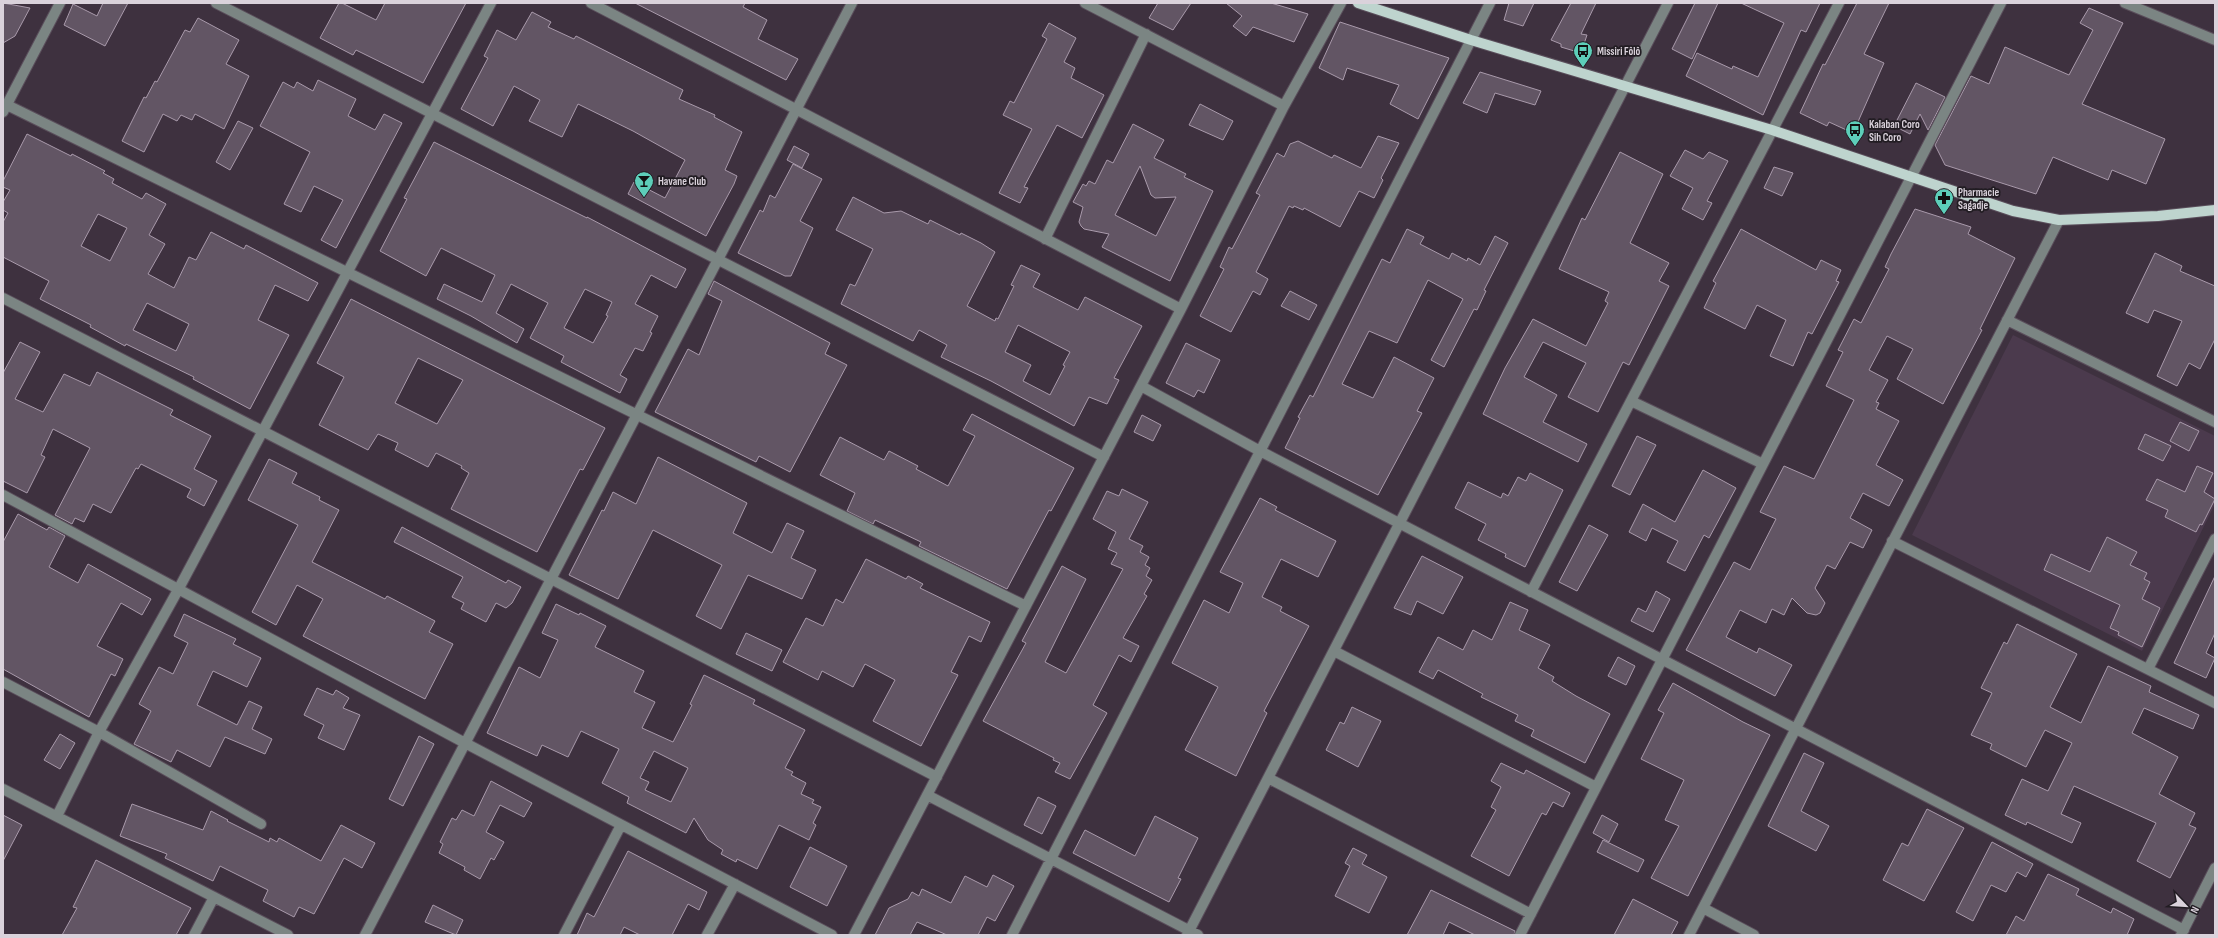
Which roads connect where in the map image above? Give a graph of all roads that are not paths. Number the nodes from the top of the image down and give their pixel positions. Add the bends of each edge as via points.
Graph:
1 (60, 3) edge
2 (216, 3) edge
3 (491, 3) edge
4 (591, 3) edge
5 (852, 3) edge
6 (1085, 3) edge
7 (1341, 3) edge
8 (1358, 3) edge
9 (1490, 3) edge
10 (1668, 3) edge
11 (1839, 3) edge
12 (2001, 3) edge
13 (2125, 3) edge
14 (1146, 34) junction
15 (1471, 40) junction
16 (2215, 40) edge
17 (1625, 86) junction
18 (1284, 106) junction
19 (5, 108) edge
20 (796, 110) junction
21 (432, 113) junction
22 (1772, 130) junction
23 (1911, 177) junction
24 (2215, 210) edge
25 (2059, 220) junction
26 (1046, 239) junction
27 (718, 260) junction
28 (348, 272) junction
29 (3, 298) edge
30 (1181, 310) junction
31 (2007, 320) junction
32 (1141, 386) junction
33 (1631, 401) junction
34 (637, 415) junction
35 (2215, 422) edge
36 (263, 431) junction
37 (1260, 451) junction
38 (1104, 457) junction
39 (1763, 464) junction
40 (3, 496) edge
41 (1400, 523) junction
42 (2215, 539) edge
43 (1892, 541) junction
44 (550, 580) junction
45 (178, 590) junction
46 (1531, 592) junction
47 (1026, 606) junction
48 (1334, 651) junction
49 (1662, 659) junction
50 (2148, 669) junction
51 (3, 682) edge
52 (2215, 703) edge
53 (1796, 729) junction
54 (99, 732) junction
55 (465, 743) junction
56 (937, 777) junction
57 (1268, 778) junction
58 (1596, 787) junction
59 (3, 789) edge
60 (927, 795) junction
61 (57, 816) junction
62 (261, 824) dead end
63 (622, 825) junction
64 (1051, 859) junction
65 (2215, 868) edge
66 (735, 884) junction
67 (214, 897) junction
68 (1703, 908) junction
69 (1531, 914) junction
70 (2182, 932) edge
71 (1192, 933) edge
72 (194, 935) edge
73 (288, 935) edge
74 (365, 935) edge
75 (564, 935) edge
76 (707, 935) edge
77 (832, 935) edge
78 (854, 935) edge
79 (1012, 935) edge
80 (1520, 935) edge
81 (1689, 935) edge
82 (1754, 935) edge

1 - 19 street
2 - 21 street
3 - 21 street
4 - 20 street
5 - 20 street
6 - 14 street
7 - 18 street
8 - 15 main road
9 - 15 street
10 - 17 street
11 - 22 street
12 - 23 street
13 - 16 street
14 - 18 street
14 - 26 street
15 - 17 main road
15 - 37 street
17 - 22 main road
17 - 41 street
18 - 30 street
19 - 28 street
20 - 26 street
20 - 27 street
21 - 27 street
21 - 28 street
22 - 23 main road
22 - 33 street
23 - 25 main road via 2013,211
23 - 39 street
24 - 25 main road via 2158,216
25 - 31 street
26 - 30 street
27 - 34 street
27 - 38 street
28 - 34 street
28 - 36 street
29 - 36 street
30 - 32 street
31 - 35 street
31 - 43 street
32 - 37 street
32 - 38 street
33 - 39 street
33 - 46 street
34 - 44 street
34 - 47 street
36 - 44 street
36 - 45 street
37 - 41 street
37 - 64 street
38 - 47 street
39 - 49 street
40 - 45 street
41 - 46 street
41 - 48 street
42 - 50 street
43 - 50 street
43 - 53 street
44 - 55 street
44 - 56 street
45 - 54 street
45 - 55 street
46 - 49 street
47 - 56 street
48 - 57 street
48 - 58 street
49 - 53 street
49 - 58 street
50 - 52 street
51 - 54 street
53 - 68 street
53 - 70 street
54 - 61 street
54 - 62 street
55 - 63 street
55 - 74 street
56 - 60 street
57 - 69 street
57 - 71 street
58 - 69 street
59 - 61 street
60 - 64 street
60 - 78 street
61 - 67 street
63 - 66 street
63 - 75 street
64 - 71 street
64 - 79 street
65 - 70 street
66 - 76 street
66 - 77 street
67 - 72 street
67 - 73 street
68 - 81 street
68 - 82 street
69 - 80 street

